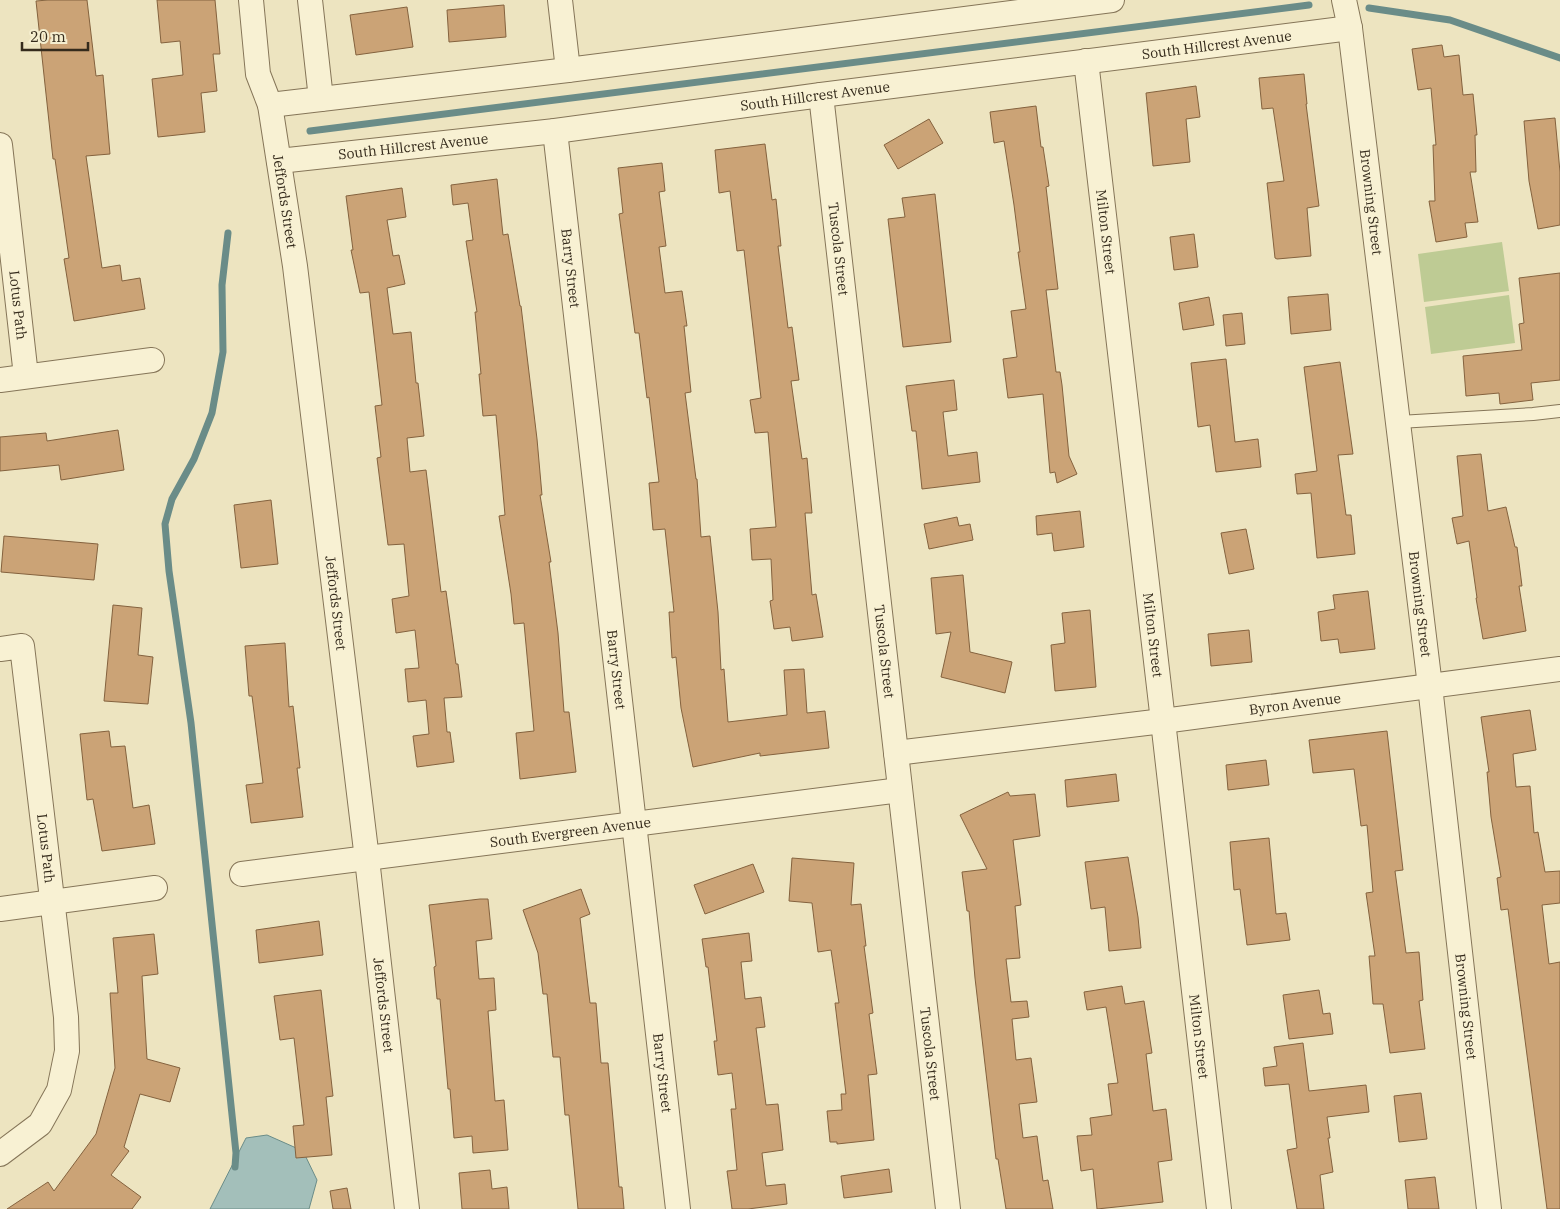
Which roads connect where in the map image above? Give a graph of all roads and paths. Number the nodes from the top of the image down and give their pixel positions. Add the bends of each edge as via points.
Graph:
1 (251, 0) edge
2 (310, 0) edge
3 (560, 0) edge
4 (1112, 0) edge
5 (1344, 0) edge
6 (1350, 28) junction
7 (1086, 61) junction
8 (568, 70) junction
9 (822, 94) junction
10 (321, 99) junction
11 (270, 105) junction
12 (555, 132) junction
13 (0, 144) edge
14 (279, 162) junction
15 (152, 360) dead end
16 (26, 376) junction
17 (0, 380) edge
18 (1560, 410) edge
19 (1399, 422) junction
20 (11, 648) edge
21 (1560, 669) edge
22 (1430, 686) junction
23 (1164, 721) junction
24 (896, 753) junction
25 (900, 790) junction
26 (634, 825) junction
27 (367, 859) junction
28 (242, 874) dead end
29 (155, 888) dead end
30 (52, 902) junction
31 (0, 909) edge
32 (0, 1154) edge
33 (407, 1209) edge
34 (678, 1209) edge
35 (948, 1209) edge
36 (1219, 1209) edge
37 (1489, 1209) edge

1 - 11 street, Jeffords Street via 258,74
2 - 10 street
3 - 8 street
4 - 8 street
5 - 6 street, Browning Street
6 - 7 street, South Hillcrest Avenue
6 - 19 street, Browning Street
7 - 9 street, South Hillcrest Avenue
7 - 23 street, Milton Street
8 - 10 street
9 - 12 street, South Hillcrest Avenue
9 - 24 street, Tuscola Street
10 - 11 street
11 - 14 street, Jeffords Street
12 - 14 street, South Hillcrest Avenue
12 - 26 street, Barry Street
13 - 16 street, Lotus Path
14 - 27 street, Jeffords Street via 297,276
15 - 16 street
16 - 17 street
18 - 19 lane
19 - 22 street, Browning Street
20 - 30 street, Lotus Path
21 - 22 street, Byron Avenue
22 - 23 street, Byron Avenue
22 - 37 street, Browning Street
23 - 24 street, Byron Avenue
23 - 36 street, Milton Street
24 - 25 street, Tuscola Street
25 - 26 street, South Evergreen Avenue
25 - 35 street, Tuscola Street
26 - 27 street, South Evergreen Avenue
26 - 34 street, Barry Street
27 - 28 street, South Evergreen Avenue
27 - 33 street, Jeffords Street
29 - 30 street
30 - 31 street
30 - 32 street, Lotus Path via 66,1017 67,1051 59,1090 40,1124

